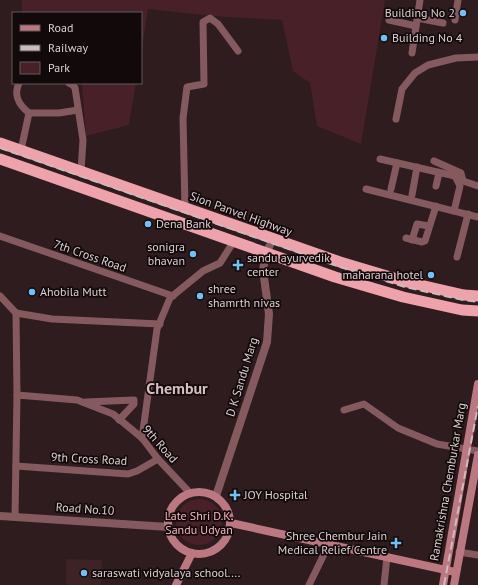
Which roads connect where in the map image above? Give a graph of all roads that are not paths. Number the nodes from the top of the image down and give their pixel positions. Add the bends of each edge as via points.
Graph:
1 (420, 0) edge
2 (458, 0) edge
3 (417, 18) junction
4 (389, 20) dead end
5 (455, 20) dead end
6 (443, 23) dead end
7 (416, 26) junction
8 (238, 51) dead end
9 (412, 53) dead end
10 (478, 57) edge
11 (18, 84) edge
12 (71, 84) edge
13 (78, 110) junction
14 (29, 113) junction
15 (396, 119) dead end
16 (0, 143) edge
17 (21, 150) junction
18 (0, 159) edge
19 (380, 159) dead end
20 (434, 161) dead end
21 (12, 163) junction
22 (397, 163) junction
23 (0, 164) edge
24 (417, 168) junction
25 (81, 171) junction
26 (439, 173) junction
27 (436, 186) dead end
28 (478, 186) edge
29 (366, 189) dead end
30 (392, 189) dead end
31 (412, 195) dead end
32 (436, 206) junction
33 (185, 208) junction
34 (454, 211) junction
35 (468, 214) junction
36 (478, 217) edge
37 (429, 226) junction
38 (0, 236) edge
39 (273, 239) junction
40 (234, 241) junction
41 (266, 253) junction
42 (457, 257) dead end
43 (478, 289) edge
44 (464, 294) junction
45 (0, 296) edge
46 (173, 296) junction
47 (478, 296) edge
48 (478, 312) edge
49 (16, 313) junction
50 (160, 324) junction
51 (478, 384) edge
52 (17, 395) junction
53 (83, 402) junction
54 (344, 410) dead end
55 (119, 420) junction
56 (142, 438) junction
57 (466, 449) junction
58 (478, 451) edge
59 (478, 455) edge
60 (158, 459) junction
61 (16, 466) junction
62 (190, 493) junction
63 (216, 496) junction
64 (457, 505) junction
65 (468, 507) junction
66 (0, 516) edge
67 (15, 516) junction
68 (231, 523) junction
69 (168, 527) junction
70 (329, 544) junction
71 (459, 552) junction
72 (192, 553) junction
73 (478, 555) edge
74 (387, 557) junction
75 (445, 570) junction
76 (456, 572) junction
77 (176, 585) edge
78 (309, 585) edge
79 (384, 585) edge
80 (443, 585) edge
81 (454, 585) edge

1 - 3 street
2 - 5 street
3 - 6 street
3 - 7 street
4 - 7 street
7 - 9 street
8 - 33 street via 218,24 210,18 203,22 204,84 187,87 183,118
10 - 15 street via 456,58 428,65 415,73 402,89
11 - 14 street via 17,98 20,106
12 - 13 street via 75,88
13 - 14 street
13 - 25 street via 83,140
14 - 17 street
16 - 17 highway, Sion Panvel Highway
17 - 25 highway, Sion Panvel Highway
18 - 21 highway
19 - 22 street
20 - 28 street via 461,173 463,181
21 - 23 highway
21 - 40 highway
22 - 24 street
22 - 30 street
24 - 26 street
24 - 31 street
25 - 33 highway, Sion Panvel Highway
26 - 27 street
26 - 34 street via 455,176 459,181
29 - 32 street
32 - 34 street
32 - 37 street
33 - 39 highway, Sion Panvel Highway
34 - 35 street
35 - 36 street
35 - 42 street
37 - 37 street via 425,241 409,239 417,224
38 - 46 street, 7th Cross Road
39 - 41 street, D K Sandu Marg
39 - 44 highway, Sion Panvel Highway via 392,277
40 - 41 highway
40 - 46 street via 220,263 203,271
41 - 48 highway via 403,297
41 - 63 street, D K Sandu Marg via 263,270 269,314 267,342
43 - 44 highway
44 - 47 highway, Sion Panvel Highway
45 - 49 street
46 - 50 street
49 - 50 street via 52,319
49 - 52 street
50 - 56 street
51 - 57 main road, Ramakrishna Chemburkar Marg
52 - 53 street, 9th Road
52 - 61 street
53 - 55 street, 9th Road via 112,414
53 - 55 street via 134,400 134,404
54 - 57 street via 364,404 398,428 437,444
55 - 56 street, 9th Road
56 - 60 street, 9th Road
57 - 58 street
57 - 64 main road, Ramakrishna Chemburkar Marg
59 - 65 main road, Ramakrishna Chemburkar Marg
60 - 61 street, 9th Cross Road via 128,474
60 - 62 street, 9th Road
61 - 67 street
62 - 63 main road via 208,493
62 - 69 main road via 180,498 173,506
63 - 68 main road via 227,508
64 - 65 main road
64 - 75 main road, Ramakrishna Chemburkar Marg
65 - 71 main road, Ramakrishna Chemburkar Marg
66 - 67 street, Road No.10
67 - 69 street, Road No.10
68 - 70 main road
68 - 72 main road via 227,536 218,548 205,553
69 - 72 main road via 176,543
70 - 74 main road
70 - 78 street
71 - 73 street
71 - 76 main road, Ramakrishna Chemburkar Marg
72 - 77 main road
74 - 75 main road
74 - 79 street
75 - 76 main road
75 - 80 main road, Ramakrishna Chemburkar Marg
76 - 81 main road, Ramakrishna Chemburkar Marg

